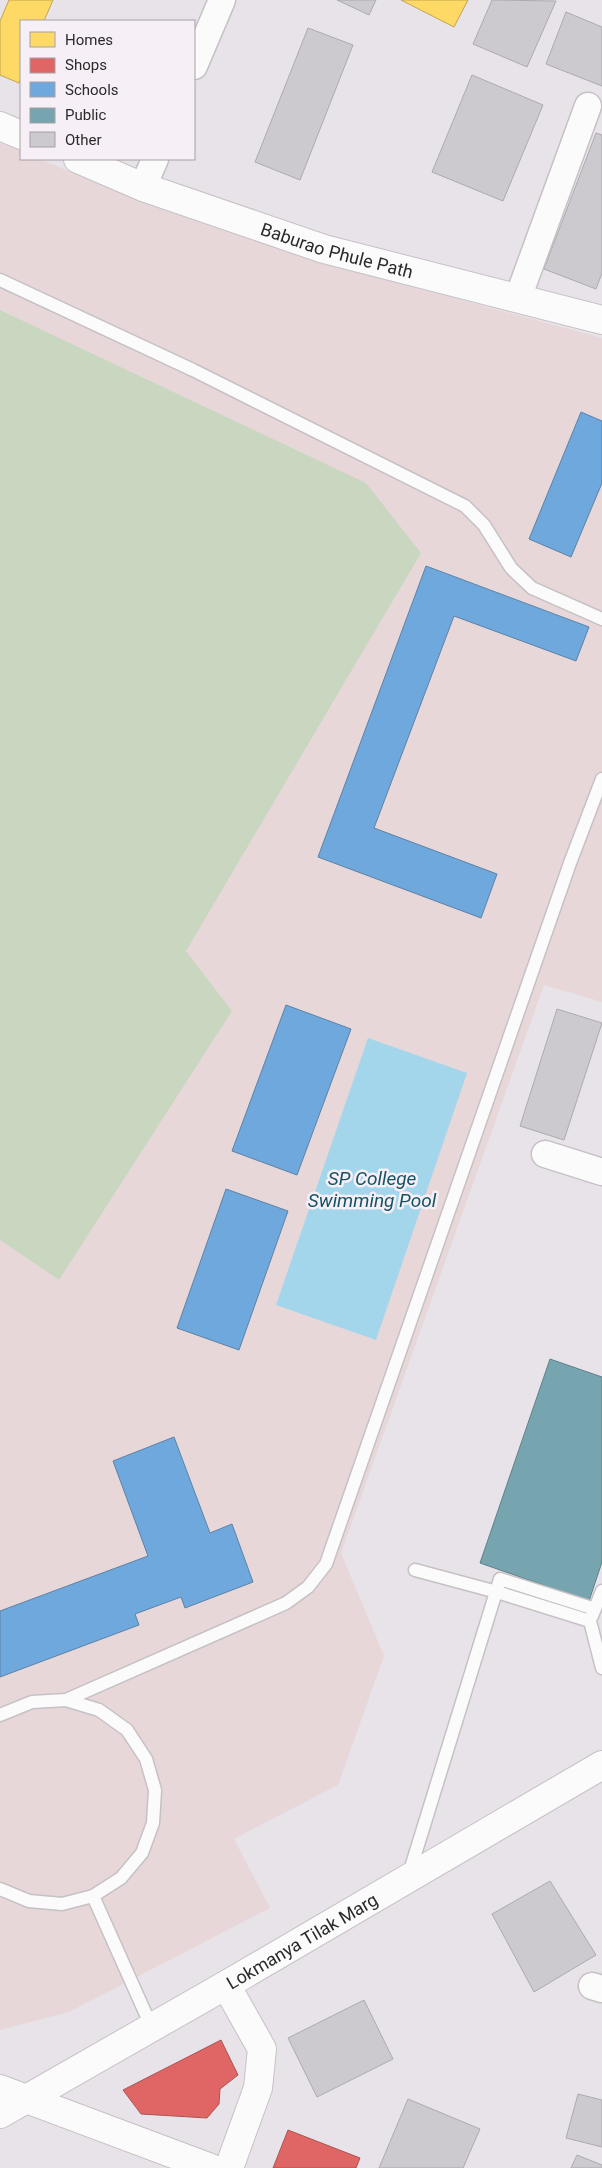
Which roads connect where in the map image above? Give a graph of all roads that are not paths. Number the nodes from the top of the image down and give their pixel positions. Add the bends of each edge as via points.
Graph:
1 (222, 0) edge
2 (195, 64) edge
3 (588, 106) dead end
4 (0, 126) edge
5 (20, 135) edge
6 (80, 160) edge
7 (155, 160) edge
8 (143, 187) junction
9 (0, 280) edge
10 (518, 298) junction
11 (602, 320) edge
12 (602, 619) edge
13 (602, 779) edge
14 (545, 1154) dead end
15 (602, 1172) edge
16 (416, 1570) dead end
17 (602, 1591) edge
18 (497, 1592) junction
19 (593, 1615) junction
20 (602, 1668) edge
21 (66, 1700) junction
22 (0, 1715) edge
23 (602, 1765) edge
24 (408, 1879) junction
25 (0, 1888) edge
26 (94, 1896) junction
27 (226, 1985) junction
28 (152, 2028) junction
29 (0, 2088) edge
30 (30, 2098) junction
31 (0, 2114) edge
32 (210, 2168) edge
33 (229, 2168) edge

1 - 2 street
3 - 10 street
4 - 5 street
6 - 8 street, Baburao Phule Path
7 - 8 street
8 - 10 street, Baburao Phule Path via 324,249
9 - 12 lane via 193,370 464,506 484,525 511,568 532,588
10 - 11 street, Baburao Phule Path
13 - 21 lane via 566,872 326,1564 308,1587 286,1603
14 - 15 street
16 - 18 lane
17 - 19 lane
18 - 19 lane
18 - 24 lane
19 - 20 lane
21 - 22 lane via 32,1702
21 - 26 lane via 99,1710 127,1730 146,1759 155,1790 154,1823 142,1853 121,1878
23 - 24 street, Lokmanya Tilak Marg
24 - 27 street, Lokmanya Tilak Marg
25 - 26 lane via 29,1901 62,1904
26 - 28 lane
27 - 28 street, Lokmanya Tilak Marg
27 - 33 street via 262,2049 258,2088
28 - 30 street, Lokmanya Tilak Marg
29 - 30 street
30 - 31 street, Lokmanya Tilak Marg
30 - 32 street

